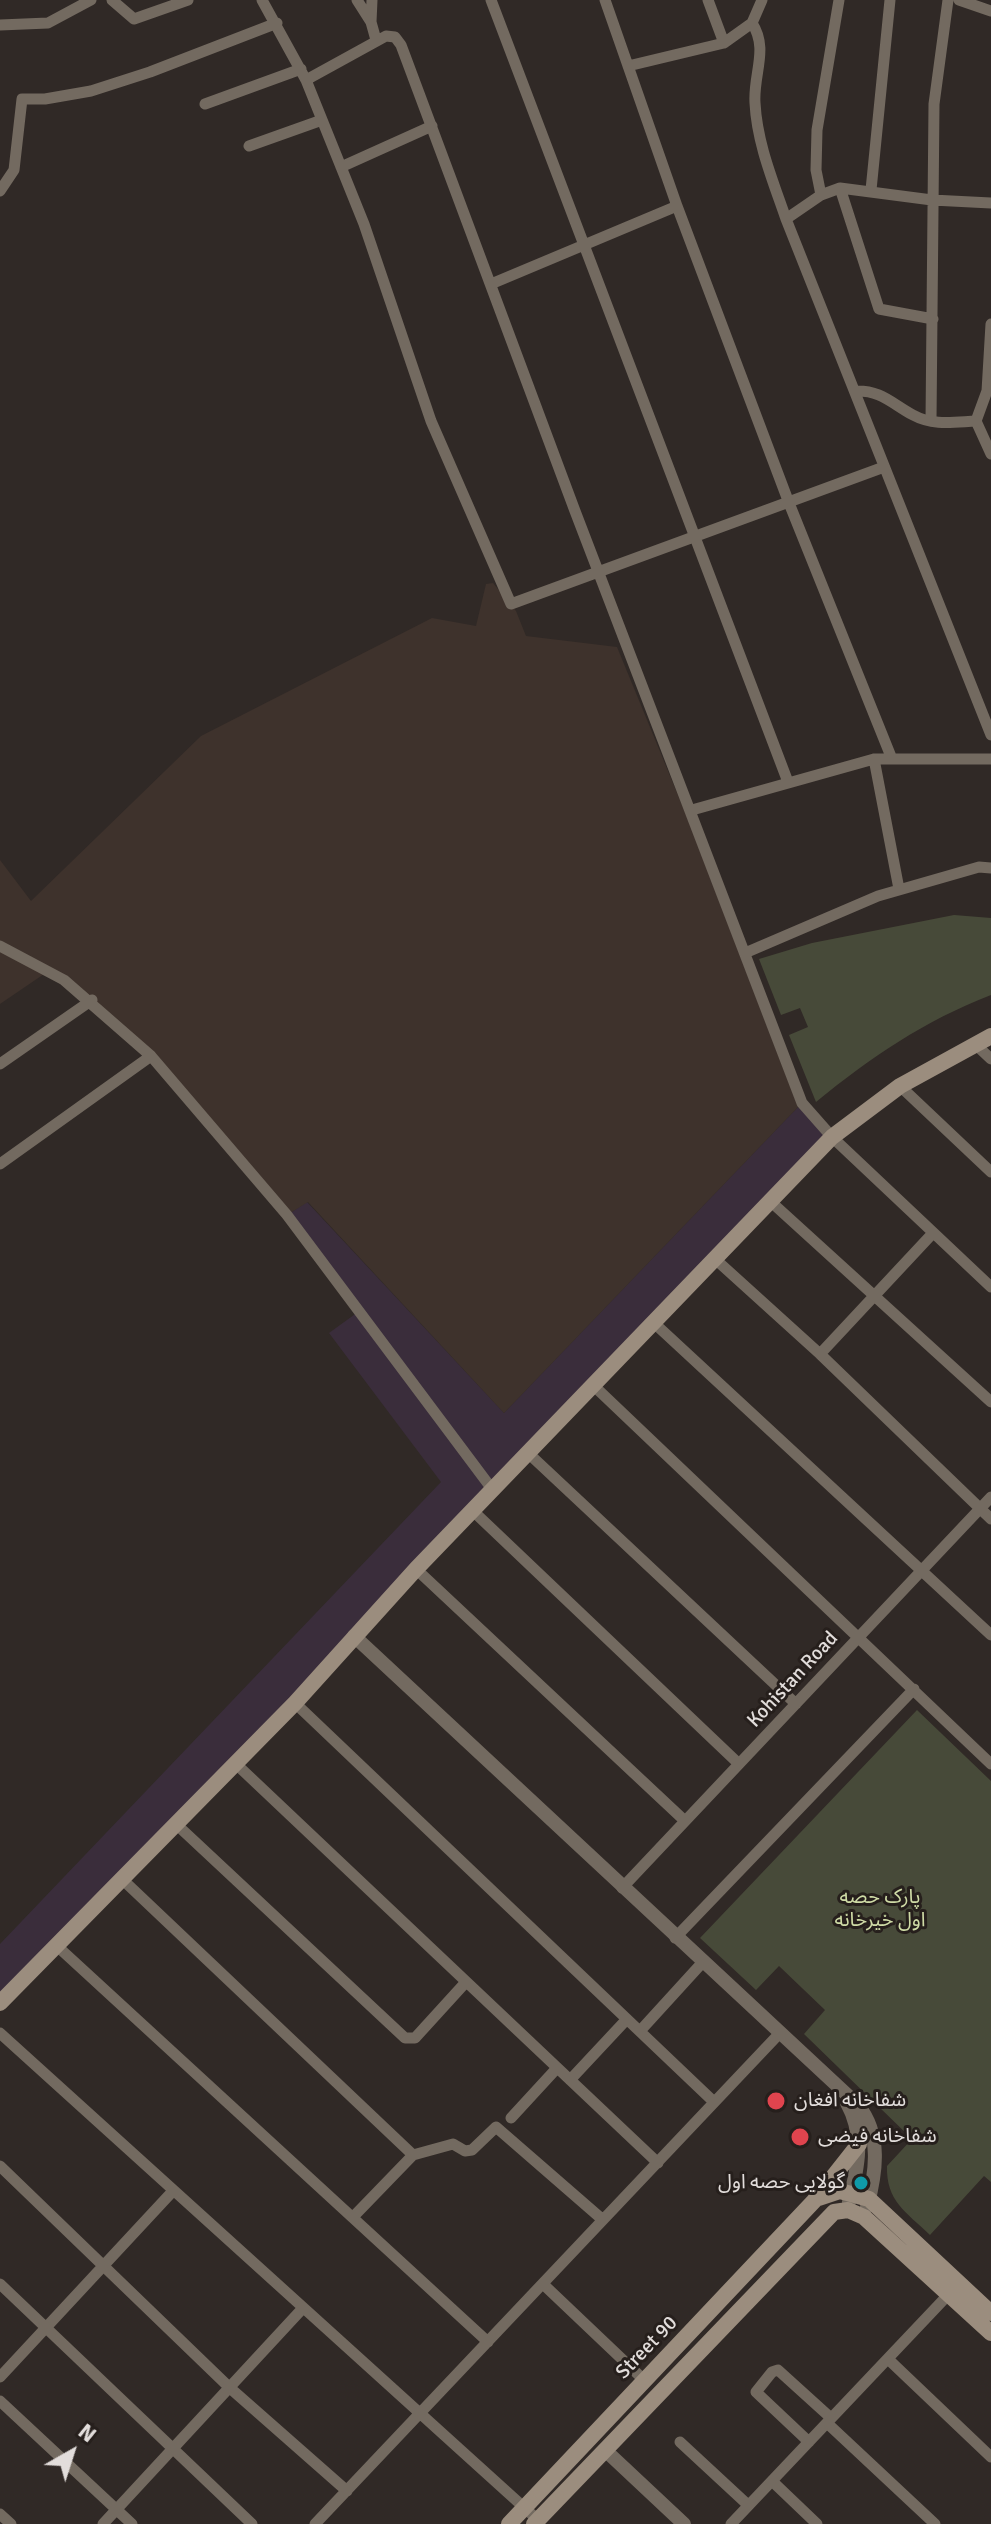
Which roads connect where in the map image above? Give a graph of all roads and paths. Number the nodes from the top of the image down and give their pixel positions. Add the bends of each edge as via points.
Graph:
1 (91, 0) edge
2 (112, 0) edge
3 (188, 0) edge
4 (262, 0) edge
5 (357, 0) edge
6 (372, 0) edge
7 (491, 0) edge
8 (605, 0) edge
9 (708, 0) edge
10 (762, 0) edge
11 (839, 0) edge
12 (890, 0) edge
13 (948, 0) edge
14 (959, 0) edge
15 (977, 3) edge
16 (71, 5) edge
17 (991, 11) edge
18 (371, 22) junction
19 (277, 23) junction
20 (752, 23) junction
21 (0, 25) edge
22 (376, 40) junction
23 (724, 43) junction
24 (628, 66) junction
25 (303, 74) junction
26 (205, 104) dead end
27 (322, 120) junction
28 (432, 126) junction
29 (249, 146) dead end
30 (341, 167) junction
31 (840, 188) junction
32 (871, 190) junction
33 (0, 191) edge
34 (821, 195) junction
35 (932, 200) junction
36 (991, 203) edge
37 (677, 206) junction
38 (786, 219) junction
39 (582, 248) junction
40 (491, 284) junction
41 (933, 319) junction
42 (991, 324) edge
43 (855, 391) junction
44 (931, 421) junction
45 (976, 421) junction
46 (988, 436) edge
47 (991, 454) edge
48 (884, 467) junction
49 (789, 503) junction
50 (693, 539) junction
51 (599, 574) junction
52 (991, 735) edge
53 (874, 759) junction
54 (892, 759) junction
55 (991, 759) edge
56 (788, 782) junction
57 (692, 810) junction
58 (991, 868) edge
59 (899, 889) junction
60 (0, 946) edge
61 (745, 953) junction
62 (92, 1000) junction
63 (991, 1036) edge
64 (974, 1043) junction
65 (151, 1056) junction
66 (991, 1059) edge
67 (0, 1064) edge
68 (900, 1086) junction
69 (832, 1137) junction
70 (0, 1164) edge
71 (991, 1172) edge
72 (769, 1200) junction
73 (933, 1233) junction
74 (714, 1258) junction
75 (991, 1287) edge
76 (875, 1297) junction
77 (653, 1322) junction
78 (820, 1354) junction
79 (593, 1385) junction
80 (991, 1402) edge
81 (527, 1452) junction
82 (492, 1489) junction
83 (991, 1497) edge
84 (980, 1509) junction
85 (472, 1510) junction
86 (991, 1519) edge
87 (416, 1569) junction
88 (923, 1569) junction
89 (991, 1635) edge
90 (354, 1636) junction
91 (859, 1637) junction
92 (914, 1689) junction
93 (295, 1703) junction
94 (796, 1704) junction
95 (235, 1763) junction
96 (739, 1764) junction
97 (991, 1764) edge
98 (685, 1821) junction
99 (176, 1824) junction
100 (123, 1880) junction
101 (622, 1888) junction
102 (675, 1938) junction
103 (57, 1946) junction
104 (702, 1963) junction
105 (466, 1982) junction
106 (0, 2003) edge
107 (627, 2019) junction
108 (640, 2031) junction
109 (0, 2033) edge
110 (778, 2035) junction
111 (557, 2068) junction
112 (570, 2080) junction
113 (844, 2095) junction
114 (714, 2102) junction
115 (511, 2118) dead end
116 (859, 2144) junction
117 (413, 2155) junction
118 (658, 2163) junction
119 (0, 2166) edge
120 (172, 2192) junction
121 (852, 2193) junction
122 (869, 2199) junction
123 (814, 2201) junction
124 (841, 2211) junction
125 (354, 2216) junction
126 (864, 2217) junction
127 (603, 2220) junction
128 (101, 2264) junction
129 (0, 2284) edge
130 (543, 2284) junction
131 (948, 2295) junction
132 (303, 2308) junction
133 (991, 2313) edge
134 (45, 2328) junction
135 (991, 2334) edge
136 (488, 2342) junction
137 (888, 2359) junction
138 (0, 2377) edge
139 (644, 2380) junction
140 (230, 2388) junction
141 (0, 2401) edge
142 (420, 2414) junction
143 (829, 2421) junction
144 (680, 2442) dead end
145 (809, 2442) junction
146 (174, 2447) junction
147 (601, 2454) junction
148 (991, 2457) edge
149 (772, 2481) junction
150 (347, 2491) junction
151 (748, 2505) junction
152 (525, 2508) junction
153 (116, 2509) junction
154 (0, 2514) edge
155 (536, 2522) edge
156 (11, 2524) edge
157 (103, 2524) edge
158 (132, 2524) edge
159 (252, 2524) edge
160 (315, 2524) edge
161 (509, 2524) edge
162 (670, 2524) edge
163 (684, 2524) edge
164 (731, 2524) edge
165 (817, 2524) edge
166 (935, 2524) edge

1 - 16 street
2 - 3 street via 134,19
4 - 19 street
5 - 18 street
6 - 18 street
7 - 39 street
8 - 24 street
9 - 23 street
10 - 20 street
11 - 34 street via 817,130
12 - 32 street
13 - 35 street via 934,104
14 - 15 street
15 - 17 street
16 - 21 street via 48,23
18 - 22 street
19 - 25 street
19 - 33 street via 91,91 22,99 14,170
20 - 23 street
20 - 38 street via 761,36 757,114
22 - 25 street
22 - 28 street via 395,37 401,45
23 - 24 street
24 - 37 street
25 - 26 street
25 - 27 street
27 - 29 street
27 - 30 street
28 - 30 street
28 - 40 street
30 - 51 street via 431,421 511,604
31 - 32 street
31 - 34 street
31 - 41 street via 879,309
32 - 35 street
34 - 38 street
35 - 36 street
35 - 41 street
37 - 39 street
37 - 49 street
38 - 43 street
39 - 40 street
39 - 50 street
40 - 51 street
41 - 44 street
42 - 45 street via 987,391
43 - 44 street via 884,395
43 - 48 street
44 - 45 street
45 - 46 street
46 - 47 street
48 - 49 street
48 - 52 street
49 - 50 street
49 - 54 street
50 - 51 street
50 - 56 street
51 - 57 street
53 - 54 street
53 - 56 street
53 - 59 street
54 - 55 street
56 - 57 street
57 - 61 street
58 - 59 street
59 - 61 street
60 - 62 street
61 - 69 street via 802,1103
62 - 65 street
62 - 67 street
63 - 64 main road
64 - 66 street
64 - 68 main road
65 - 70 street
65 - 82 street via 287,1215
68 - 69 main road
68 - 71 street
69 - 72 main road
69 - 73 street
72 - 74 main road
72 - 76 street
73 - 75 street
73 - 76 street
74 - 77 main road
74 - 78 street
76 - 78 street
76 - 80 street
77 - 79 main road
77 - 88 street
78 - 84 street
79 - 81 main road
79 - 91 street
81 - 82 main road
81 - 94 street
82 - 85 main road
83 - 84 street, Kohistan Road
84 - 86 street
84 - 88 street, Kohistan Road
85 - 87 main road
85 - 96 street
87 - 90 main road
87 - 98 street
88 - 89 street
88 - 91 street, Kohistan Road
90 - 93 main road
90 - 101 street
91 - 92 street
91 - 94 street, Kohistan Road
92 - 97 street
92 - 102 street
93 - 95 main road
93 - 107 street
94 - 96 street, Kohistan Road
95 - 99 main road
95 - 105 street
96 - 98 street, Kohistan Road
98 - 101 street, Kohistan Road
99 - 100 main road
99 - 105 street via 405,2038 415,2038
100 - 103 main road
100 - 117 street
101 - 102 street
102 - 104 street
103 - 106 main road
103 - 125 street
104 - 108 street
104 - 110 street
105 - 111 street
107 - 108 street
107 - 112 street
108 - 114 street
109 - 120 street
110 - 113 street
110 - 114 street
111 - 112 street
111 - 115 street
112 - 118 street
113 - 116 street
113 - 122 street via 858,2105 872,2129 875,2157
114 - 118 street
116 - 121 street
116 - 123 main road, Street 90
117 - 125 street
117 - 127 street via 453,2144 468,2151 496,2127
118 - 127 street
119 - 128 street
120 - 128 street
120 - 132 street
121 - 122 main road
121 - 123 main road via 831,2192
121 - 124 street
122 - 126 street
122 - 133 main road
123 - 139 main road, Street 90
124 - 126 main road
124 - 147 main road, Street 90
125 - 136 street
126 - 131 main road
127 - 130 street
128 - 134 street
128 - 140 street
129 - 134 street
130 - 136 street
130 - 139 street
131 - 135 main road
131 - 137 street
132 - 140 street
132 - 142 street
134 - 138 street
134 - 146 street
136 - 142 street
137 - 143 street
137 - 148 street
139 - 152 main road, Street 90
140 - 146 street
140 - 150 street
141 - 153 street
142 - 150 street
142 - 152 street
143 - 145 street
143 - 145 street via 778,2370 772,2372 756,2392
143 - 166 street
144 - 151 street
145 - 149 street
146 - 153 street
146 - 159 street
147 - 155 main road, Street 90
147 - 162 street
147 - 163 street
149 - 151 street
149 - 165 street
150 - 160 street
151 - 164 street
152 - 155 street
152 - 161 main road, Street 90
153 - 157 street
153 - 158 street
154 - 156 street

